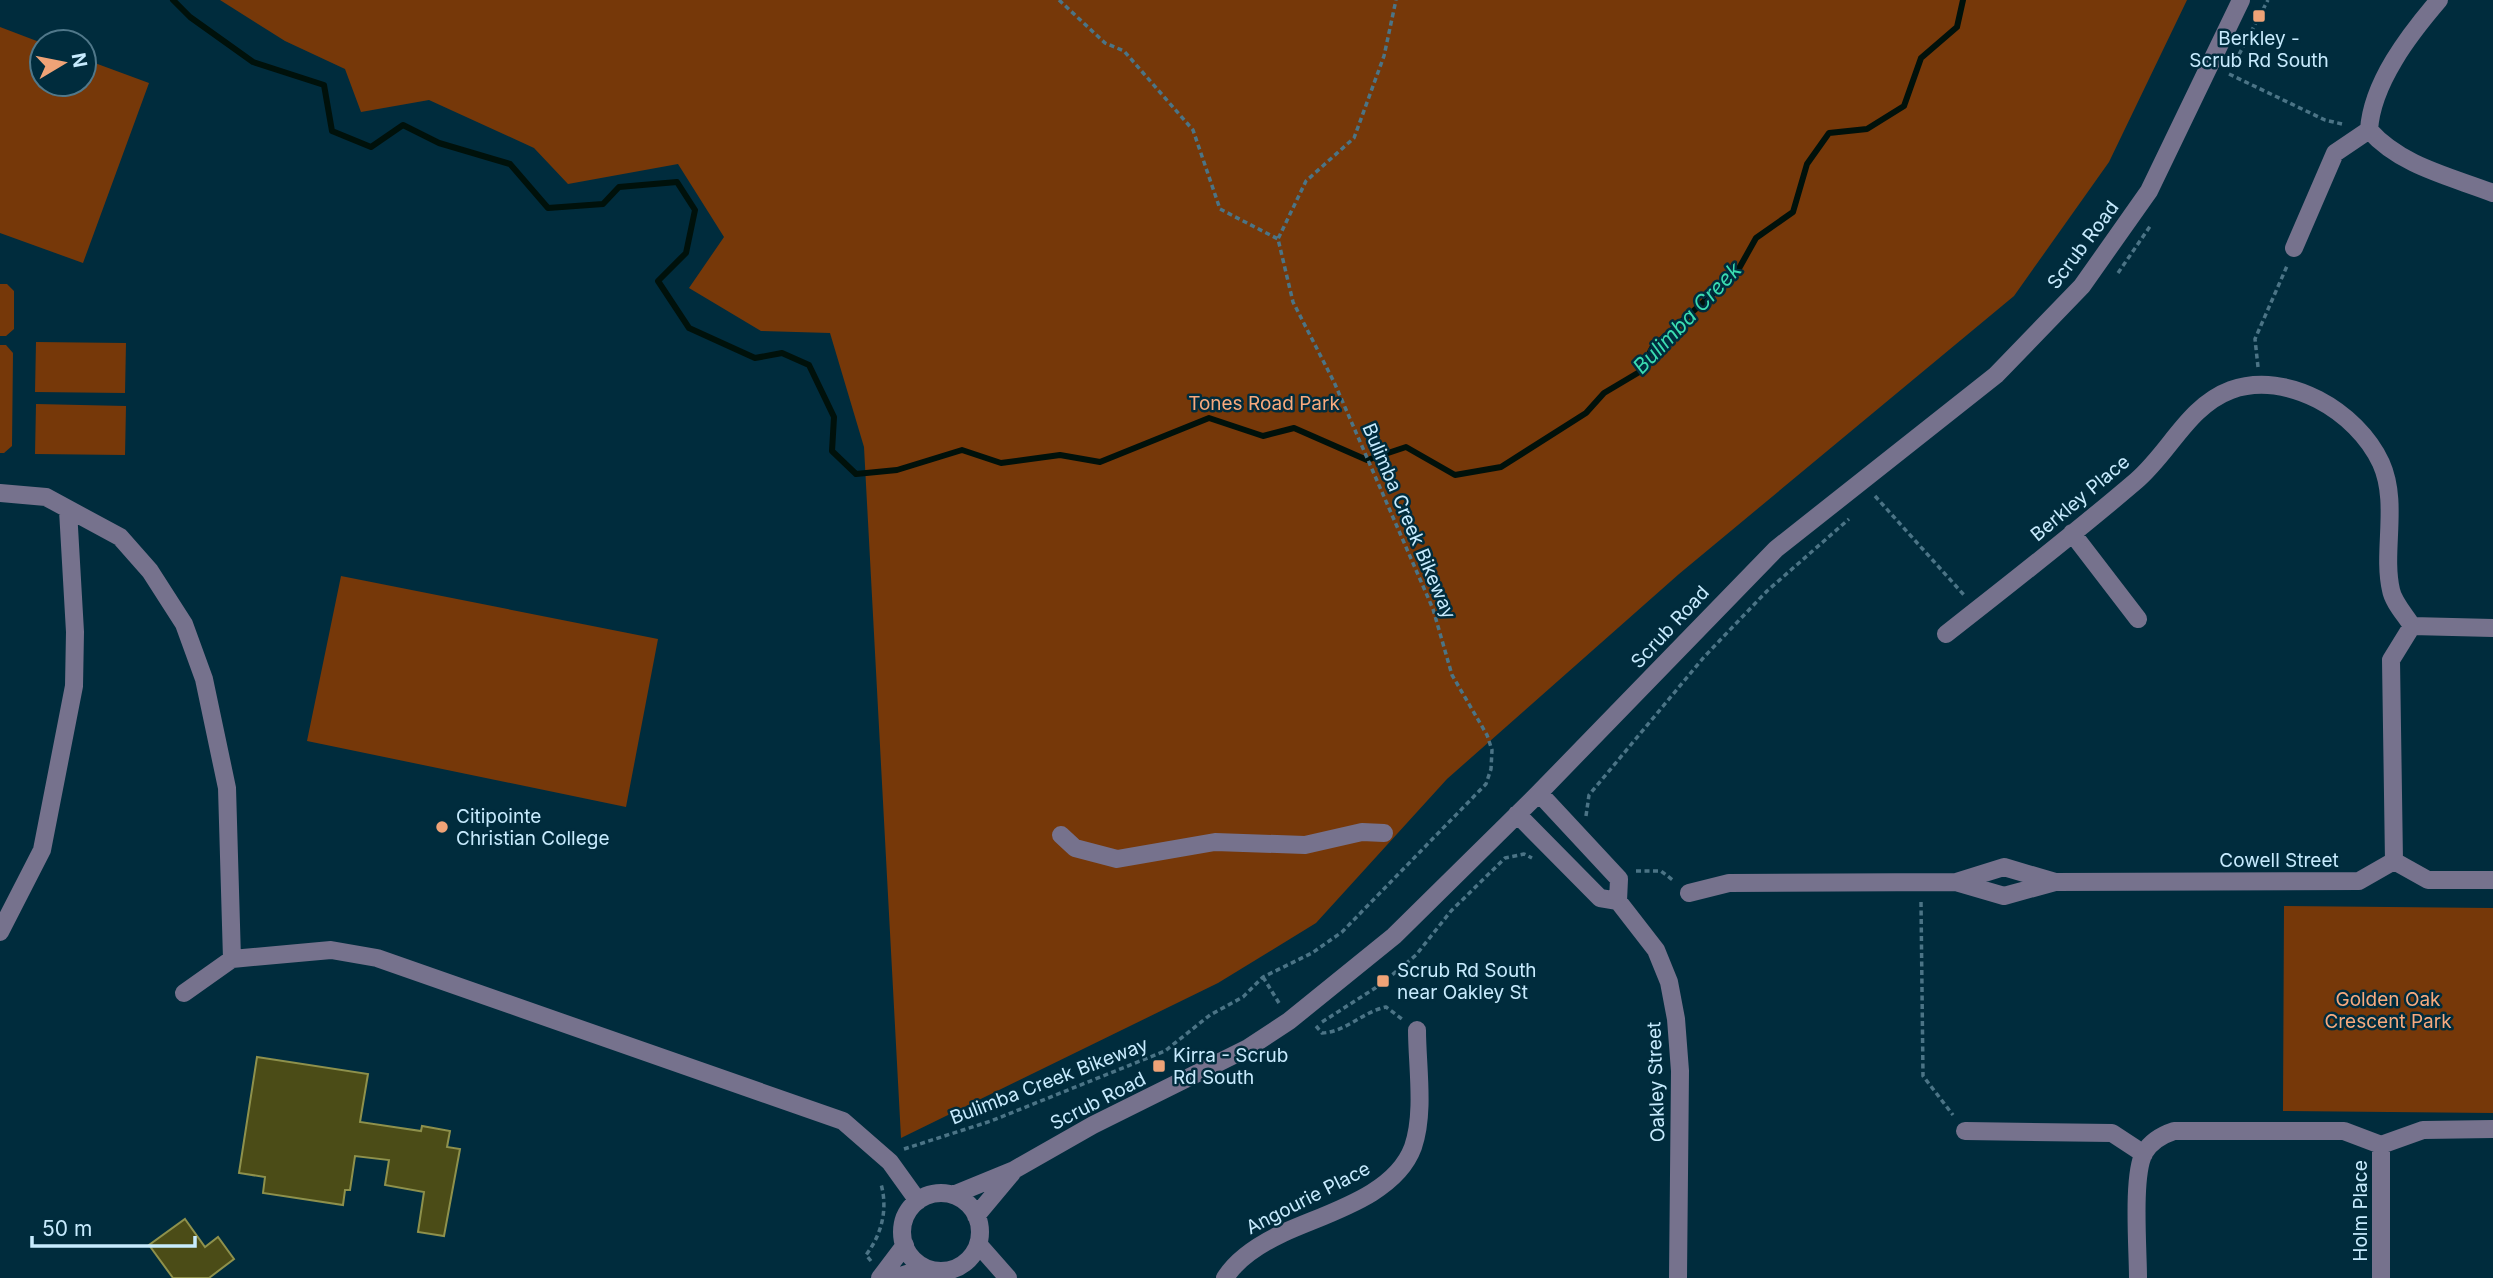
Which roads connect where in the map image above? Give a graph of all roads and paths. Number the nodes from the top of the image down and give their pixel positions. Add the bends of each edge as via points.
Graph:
1 (1059, 0) edge
2 (1396, 0) edge
3 (2241, 0) edge
4 (2439, 0) edge
5 (2229, 75) dead end
6 (2369, 130) junction
7 (2493, 193) edge
8 (1278, 239) junction
9 (2294, 248) joint
10 (2260, 384) junction
11 (0, 493) edge
12 (1875, 496) dead end
13 (68, 510) junction
14 (2071, 533) junction
15 (1977, 609) junction
16 (2138, 619) dead end
17 (2412, 626) junction
18 (2493, 628) edge
19 (1946, 634) dead end
20 (1539, 793) junction
21 (1517, 814) junction
22 (1384, 833) dead end
23 (1061, 835) dead end
24 (2394, 861) junction
25 (1619, 879) junction
26 (2493, 880) edge
27 (1921, 882) junction
28 (1956, 882) junction
29 (2055, 882) junction
30 (1689, 893) joint
31 (1618, 901) junction
32 (0, 932) edge
33 (232, 959) junction
34 (184, 993) dead end
35 (1316, 1026) dead end
36 (1417, 1030) joint
37 (2493, 1129) edge
38 (1965, 1131) joint
39 (2381, 1145) junction
40 (2144, 1154) junction
41 (890, 1162) junction
42 (1014, 1170) junction
43 (953, 1195) junction
44 (918, 1201) junction
45 (976, 1216) junction
46 (978, 1244) junction
47 (905, 1245) junction
48 (960, 1266) junction
49 (925, 1268) junction
50 (886, 1277) edge
51 (975, 1278) edge
52 (1007, 1278) edge
53 (1225, 1278) edge
54 (1678, 1278) edge
55 (2138, 1278) edge
56 (2381, 1278) edge

1 - 8 path via 1105,43 1124,51 1192,130 1220,209
2 - 8 path via 1384,56 1354,138 1306,181
3 - 20 street, Scrub Road via 2149,191 2082,286 1996,374 1776,549
4 - 6 street via 2380,83 2371,106
5 - 6 path via 2325,120
6 - 7 street via 2404,160
6 - 9 street via 2336,153
8 - 41 path, Bulimba Creek Bikeway via 1293,302 1346,408 1433,609 1452,675 1487,735 1492,750 1486,784 1342,932 1263,977 1165,1051 991,1121 902,1150
9 - 10 path via 2255,339
10 - 14 street, Berkley Place via 2231,390 2201,407 2139,478
10 - 17 street, Berkley Place via 2285,385 2330,407 2355,426 2381,463 2390,500 2390,591
11 - 13 street via 46,497
12 - 15 path
13 - 32 street via 74,686 42,850
13 - 33 street via 120,537 150,571 184,624 208,693 227,788
14 - 15 street, Berkley Place
14 - 16 street
15 - 19 street, Berkley Place
17 - 18 street
17 - 24 street via 2391,660
20 - 21 street, Scrub Road
20 - 25 street
21 - 31 street, Oakley Street via 1600,898
21 - 42 street, Scrub Road via 1394,936 1289,1021 1248,1048
22 - 23 street via 1362,832 1305,845 1214,842 1117,859 1075,848
24 - 26 street via 2428,880
24 - 29 street, Cowell Street via 2358,881
25 - 30 path via 1630,871 1661,871
25 - 31 street
27 - 28 street, Cowell Street
27 - 30 street, Cowell Street via 1729,883
27 - 38 path via 1923,1076
28 - 29 street, Cowell Street via 2004,895
28 - 29 street, Cowell Street via 2004,867
31 - 54 street, Oakley Street via 1656,950 1669,982 1676,1019 1680,1071
33 - 34 street
33 - 41 street via 331,950 377,958 843,1121
35 - 36 path via 1322,1032 1336,1032 1386,1007
36 - 53 street, Angourie Place via 1418,1119 1413,1147 1398,1171 1376,1191 1248,1253
37 - 39 street via 2423,1130
38 - 40 street via 2112,1133
39 - 40 street via 2344,1131 2174,1131 2159,1137
39 - 56 street, Holm Place
40 - 55 street via 2138,1180
41 - 44 street
41 - 50 path via 878,1174 884,1217 866,1255
42 - 43 street, Scrub Road
42 - 45 street, Scrub Road
43 - 44 street
43 - 45 street
44 - 47 street via 903,1224
45 - 46 street
46 - 48 street
46 - 52 street
47 - 49 street
47 - 50 street
48 - 49 street via 943,1271
48 - 51 street
49 - 50 street

